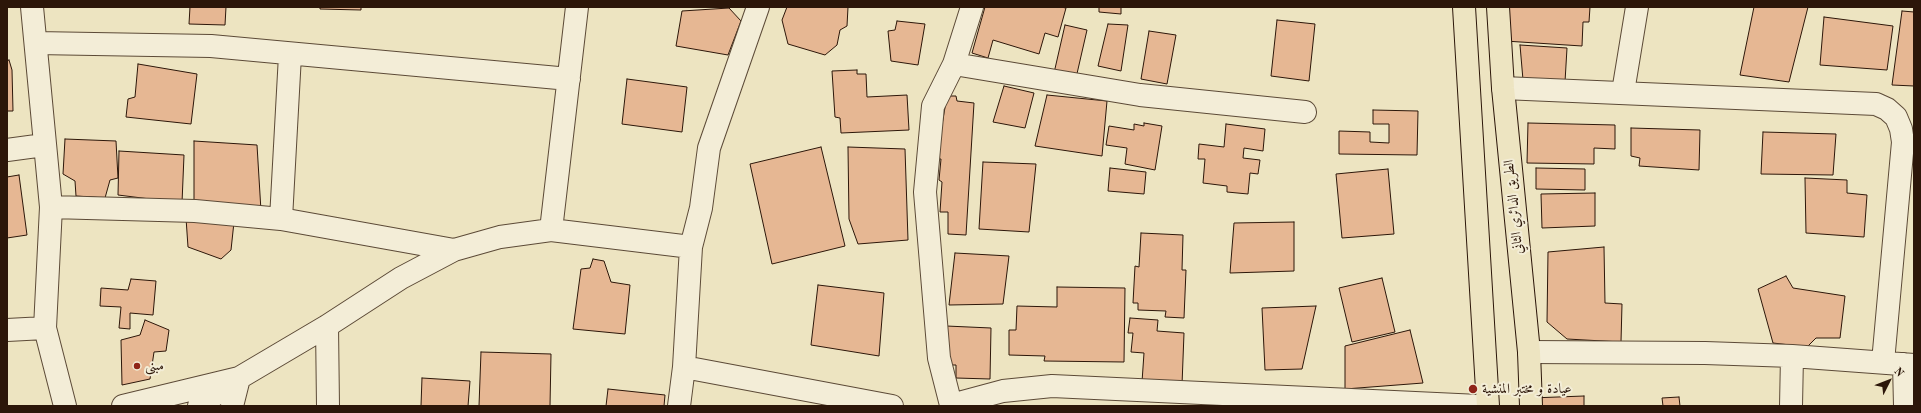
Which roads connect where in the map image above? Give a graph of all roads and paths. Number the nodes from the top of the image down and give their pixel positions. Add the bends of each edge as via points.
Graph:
1 (32, 7) edge
2 (577, 7) edge
3 (758, 7) edge
4 (972, 7) edge
5 (1464, 7) edge
6 (1498, 7) edge
7 (1638, 7) edge
8 (36, 43) junction
9 (290, 54) junction
10 (954, 64) junction
11 (569, 79) junction
12 (1503, 88) junction
13 (1623, 92) junction
14 (1305, 112) dead end
15 (44, 145) junction
16 (7, 150) edge
17 (51, 208) junction
18 (281, 219) junction
19 (551, 230) junction
20 (692, 247) junction
21 (454, 250) junction
22 (327, 326) junction
23 (45, 328) junction
24 (7, 330) edge
25 (1528, 352) junction
26 (1792, 356) junction
27 (1900, 364) edge
28 (684, 367) junction
29 (239, 378) junction
30 (952, 405) edge
31 (65, 406) edge
32 (123, 406) edge
33 (199, 406) edge
34 (232, 406) edge
35 (328, 406) edge
36 (679, 406) edge
37 (892, 406) edge
38 (1479, 406) edge
39 (1488, 406) edge
40 (1531, 406) edge
41 (1791, 406) edge
42 (1904, 406) edge

1 - 8 street
2 - 11 street
3 - 20 street via 710,148
4 - 10 street
5 - 39 main road
6 - 12 main road, الطريق الدائري الثاني
7 - 13 street
8 - 9 street via 211,46
8 - 15 street
9 - 11 street
9 - 18 street
10 - 14 street via 1140,95
10 - 30 street via 933,106 925,192 939,358
11 - 19 street
12 - 13 street
12 - 25 main road, الطريق الدائري الثاني
13 - 27 street via 1876,104 1896,117 1903,142
15 - 16 street
15 - 17 street
17 - 18 street via 195,211
17 - 23 street
18 - 21 street
19 - 20 street
19 - 21 street via 500,237
20 - 28 street
21 - 22 street via 400,278
22 - 29 street
22 - 35 street
23 - 24 street
23 - 31 street
25 - 26 street
25 - 40 main road, الطريق الدائري الثاني
26 - 27 street
26 - 41 street
27 - 42 street
28 - 36 street
28 - 37 street
29 - 32 street
29 - 33 street
29 - 34 street
30 - 38 street via 1003,391 1052,386

